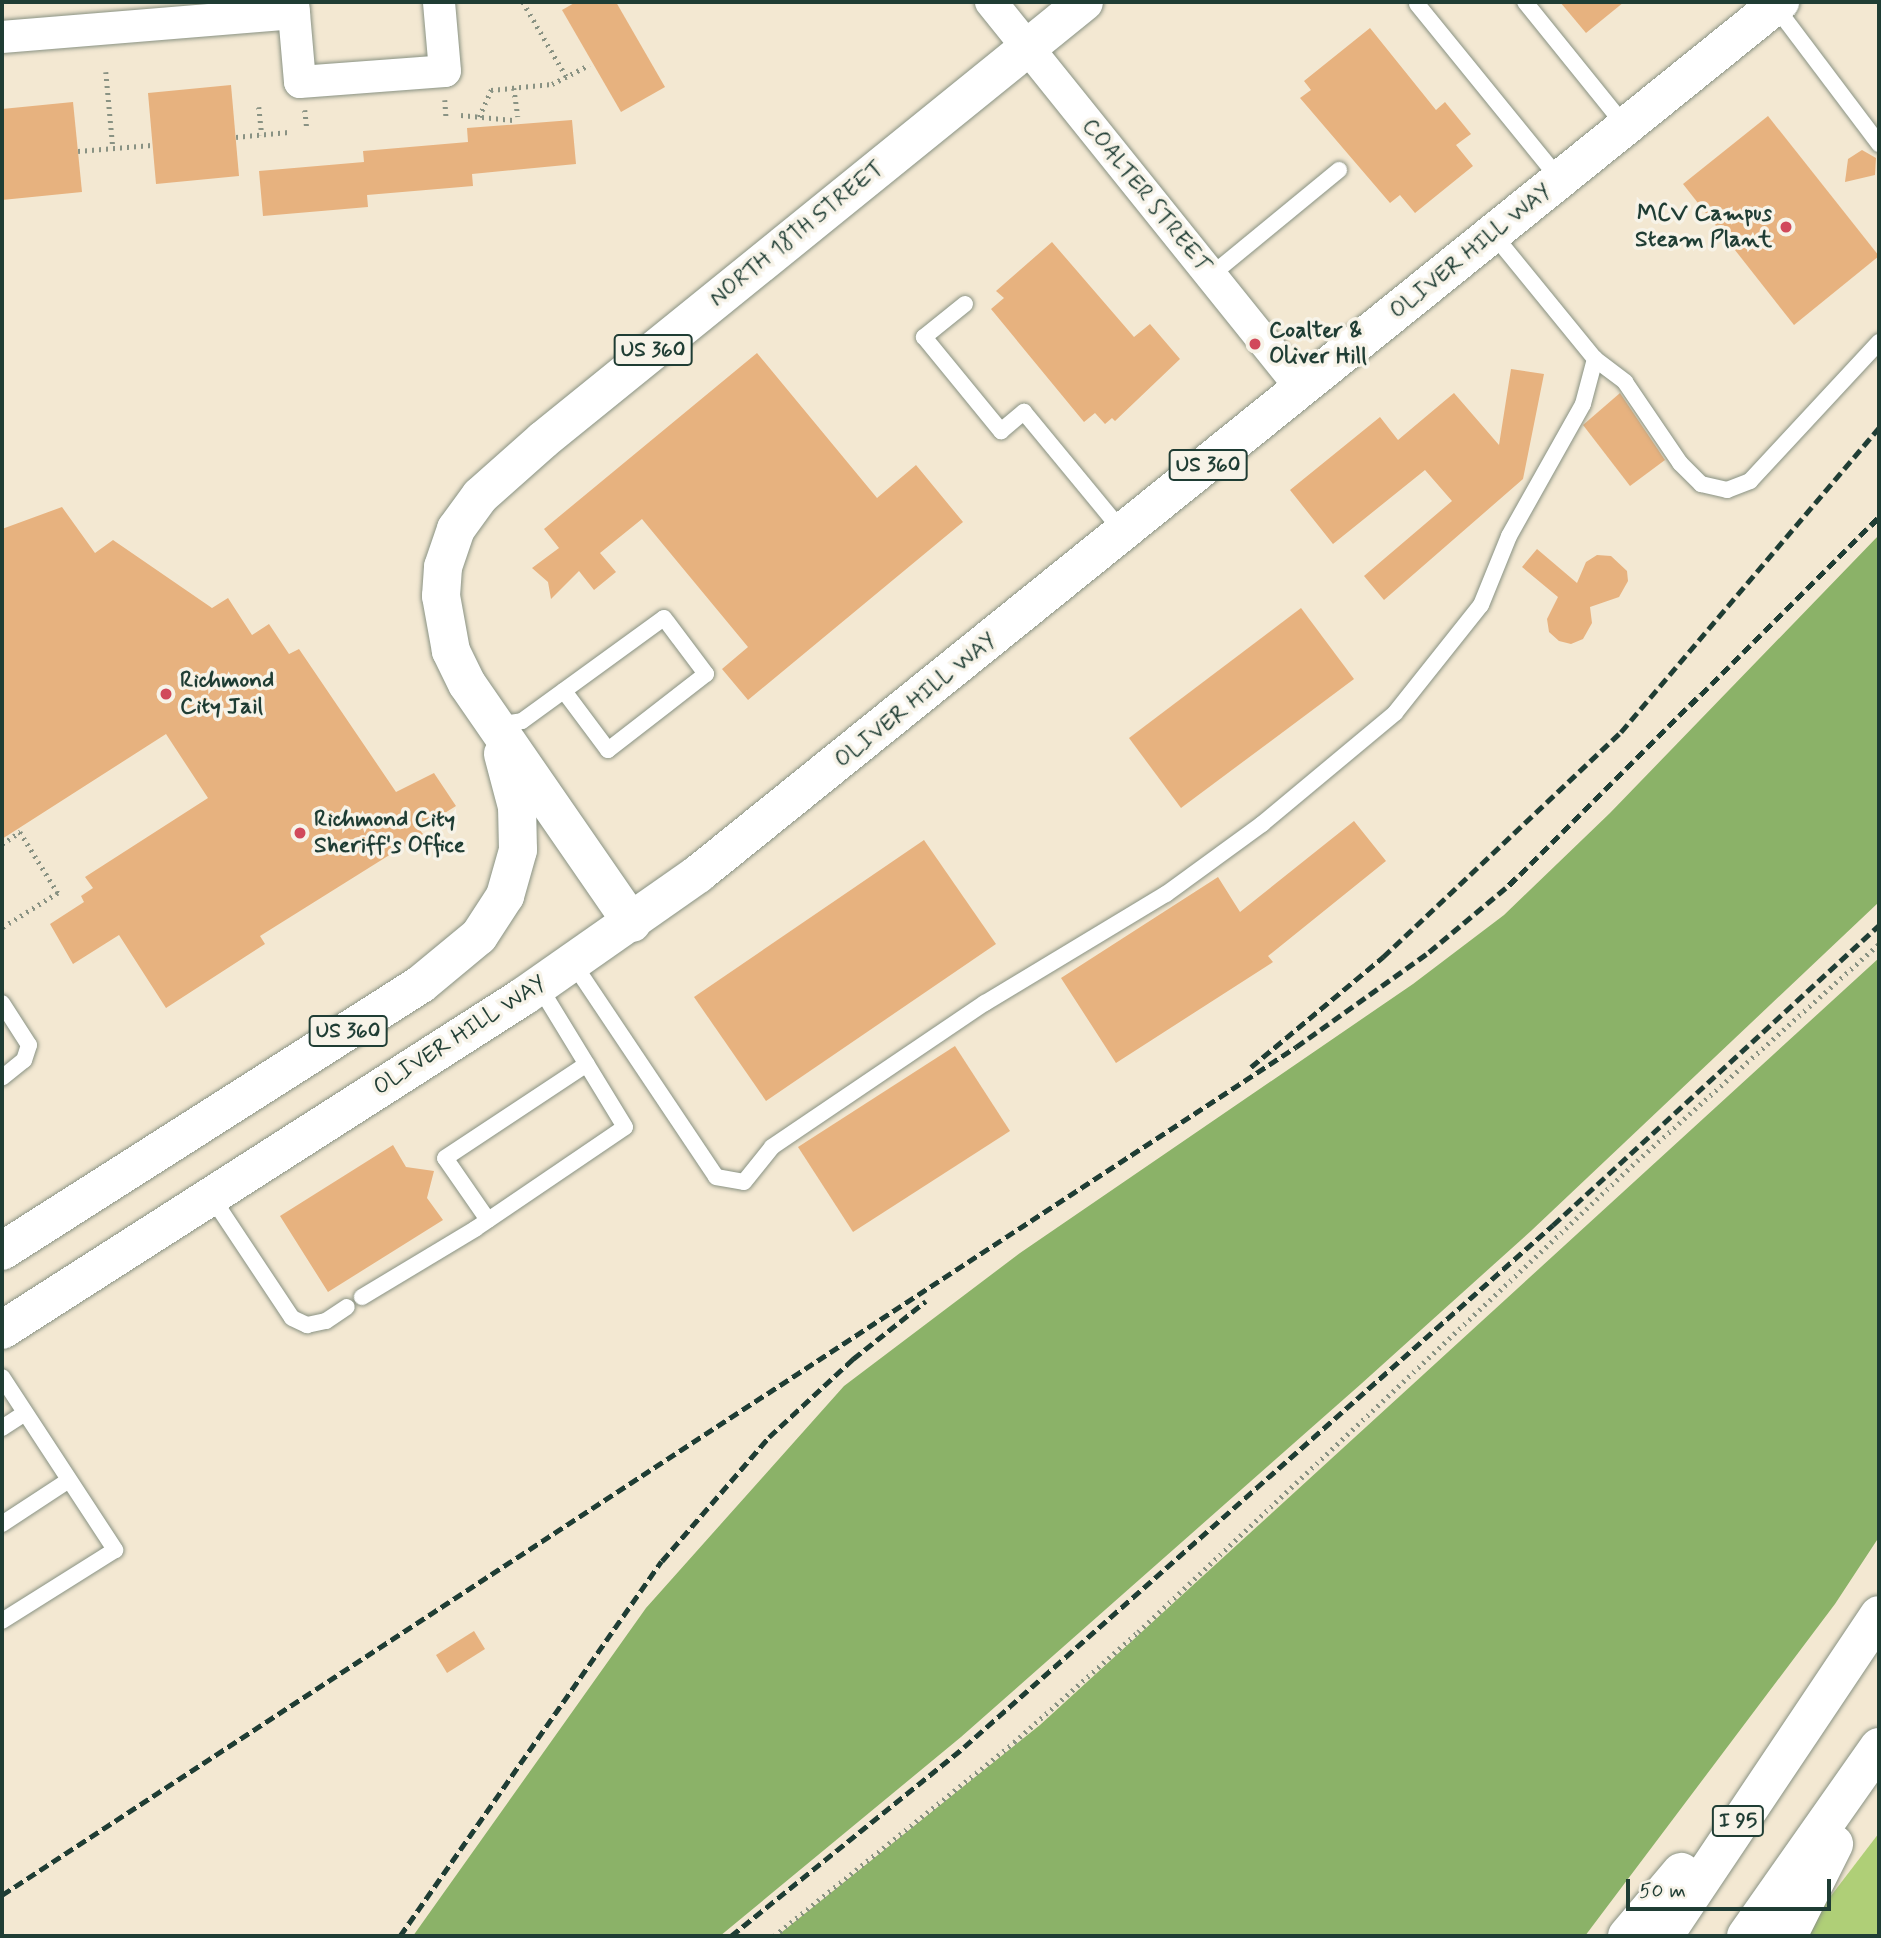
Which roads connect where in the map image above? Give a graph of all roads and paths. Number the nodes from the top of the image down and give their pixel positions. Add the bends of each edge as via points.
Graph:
1 (439, 2) edge
2 (523, 2) edge
3 (990, 2) edge
4 (1084, 2) edge
5 (1525, 2) edge
6 (1777, 4) edge
7 (1417, 5) dead end
8 (293, 7) edge
9 (2, 37) edge
10 (1026, 48) junction
11 (589, 65) dead end
12 (106, 72) dead end
13 (566, 76) junction
14 (514, 88) junction
15 (444, 91) dead end
16 (305, 102) dead end
17 (259, 107) dead end
18 (461, 115) dead end
19 (446, 116) dead end
20 (479, 117) junction
21 (1626, 127) junction
22 (307, 130) dead end
23 (289, 132) dead end
24 (262, 135) junction
25 (236, 137) dead end
26 (1879, 144) edge
27 (152, 145) dead end
28 (113, 148) junction
29 (78, 151) dead end
30 (1339, 170) dead end
31 (1560, 180) junction
32 (1493, 234) junction
33 (1210, 276) junction
34 (965, 304) dead end
35 (1879, 342) edge
36 (1595, 359) junction
37 (1302, 389) junction
38 (1124, 533) junction
39 (564, 691) junction
40 (494, 725) junction
41 (2, 844) edge
42 (632, 923) junction
43 (2, 928) edge
44 (1879, 944) edge
45 (573, 963) junction
46 (539, 986) junction
47 (2, 1003) edge
48 (587, 1064) junction
49 (2, 1078) edge
50 (211, 1196) junction
51 (488, 1220) junction
52 (2, 1251) edge
53 (362, 1297) dead end
54 (346, 1307) dead end
55 (2, 1330) edge
56 (2, 1377) edge
57 (25, 1413) junction
58 (2, 1428) edge
59 (69, 1480) junction
60 (2, 1524) edge
61 (1879, 1615) edge
62 (2, 1621) edge
63 (1814, 1708) junction
64 (1879, 1747) edge
65 (1879, 1753) edge
66 (774, 1936) edge
67 (1626, 1936) edge
68 (1664, 1936) edge
69 (1746, 1936) edge
70 (1788, 1936) edge

1 - 8 street via 445,71 300,82
2 - 13 path
3 - 10 street, COALTER STREET
4 - 10 main road, NORTH 18TH STREET / US 360
5 - 21 lane
6 - 21 main road, OLIVER HILL WAY / US 360
6 - 26 lane
7 - 31 lane
8 - 9 street
10 - 33 street, COALTER STREET
10 - 40 main road, NORTH 18TH STREET / US 360 via 480,496 456,529 443,567 440,596 451,652
11 - 13 path
12 - 28 path
13 - 14 path via 552,84
14 - 20 path via 491,90
14 - 20 path via 516,119
15 - 19 path
16 - 22 path
17 - 24 path
18 - 20 path
21 - 31 main road, OLIVER HILL WAY / US 360
23 - 24 path
24 - 25 path
27 - 28 path
28 - 29 path
30 - 33 lane
31 - 32 main road, OLIVER HILL WAY / US 360
32 - 36 lane
32 - 37 main road, OLIVER HILL WAY / US 360
33 - 37 street, COALTER STREET
34 - 38 lane via 924,337 1001,431 1024,412
35 - 36 lane via 1750,481 1727,491 1701,484 1680,463 1625,382
36 - 45 lane via 1583,404 1508,536 1481,605 1395,713 1211,863 985,1003 772,1147 744,1182 716,1177
37 - 38 main road, OLIVER HILL WAY / US 360
38 - 42 main road, OLIVER HILL WAY / US 360 via 763,825
39 - 39 lane via 664,618 706,674 608,750
39 - 40 lane via 522,721
40 - 42 main road
40 - 52 main road, US 360 via 517,807 518,850 505,896 479,936 421,984
41 - 43 path via 20,832 58,892
42 - 45 main road, OLIVER HILL WAY / US 360
44 - 66 path via 1637,1161 1138,1632 1014,1742
45 - 46 main road, OLIVER HILL WAY / US 360
46 - 48 lane
46 - 50 main road, OLIVER HILL WAY / US 360
47 - 49 lane via 29,1045 24,1060
48 - 51 lane via 625,1127
48 - 51 lane via 445,1158
50 - 54 lane via 292,1318 306,1325 326,1321
50 - 55 main road, OLIVER HILL WAY / US 360
51 - 53 lane
56 - 57 lane
57 - 58 lane
57 - 59 lane
59 - 60 lane
59 - 62 lane via 115,1550
61 - 63 main road, I 95
63 - 67 main road
63 - 68 main road, I 95
64 - 69 main road
65 - 70 main road

